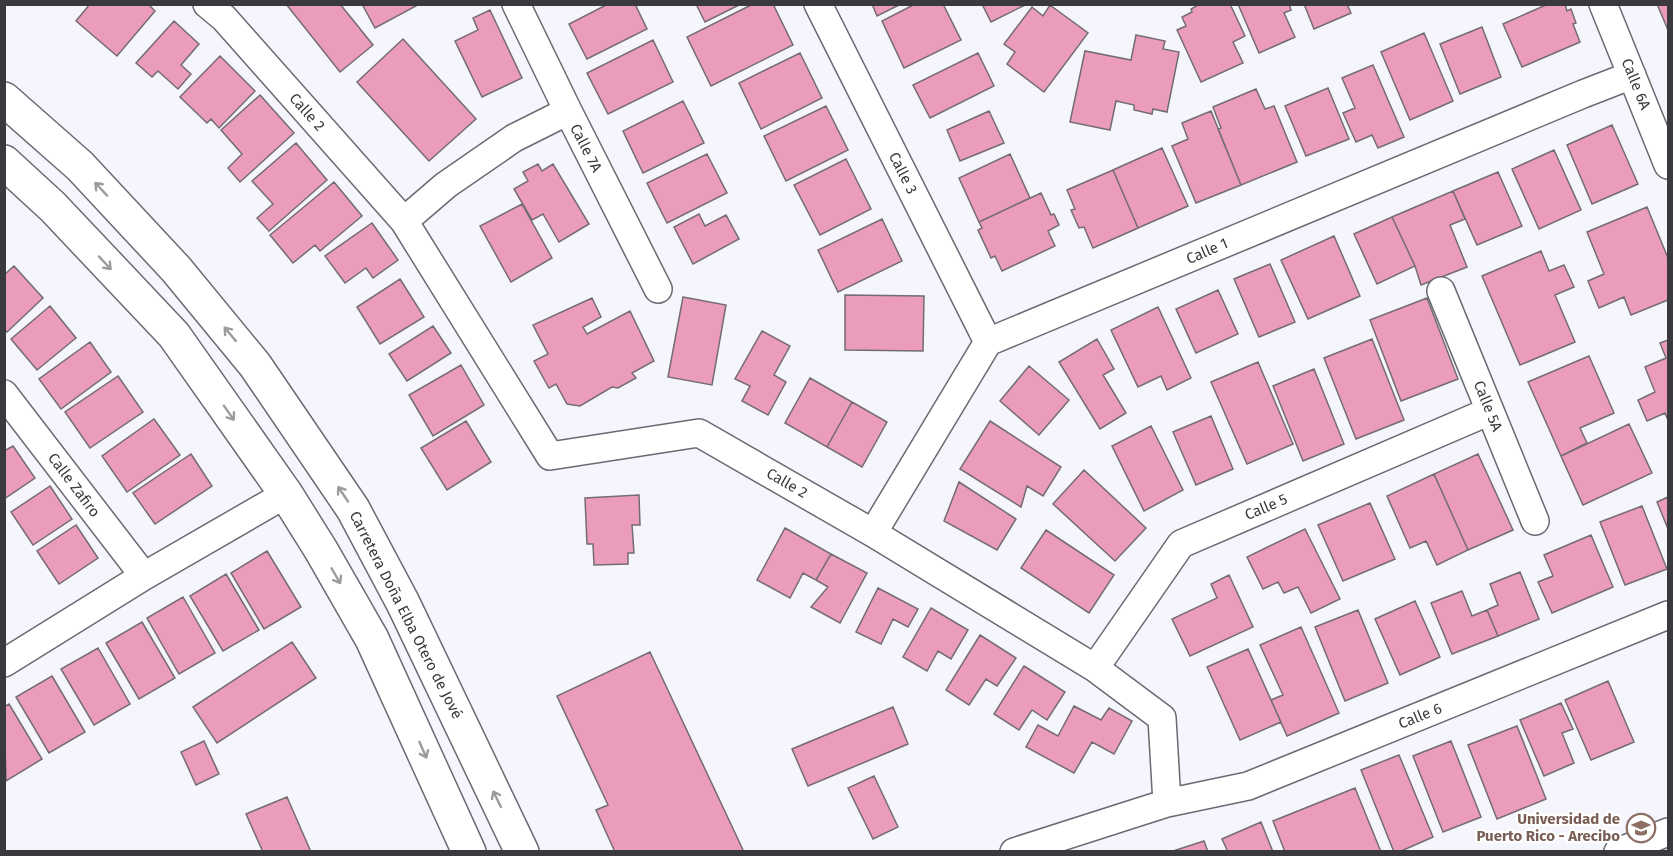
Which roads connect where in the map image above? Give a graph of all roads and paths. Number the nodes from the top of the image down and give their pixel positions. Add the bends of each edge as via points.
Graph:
1 (516, 4) edge
2 (818, 4) edge
3 (1603, 4) edge
4 (223, 9) edge
5 (1632, 75) junction
6 (4, 99) edge
7 (568, 111) junction
8 (4, 162) edge
9 (1668, 165) edge
10 (404, 221) junction
11 (658, 289) dead end
12 (1441, 291) dead end
13 (988, 342) junction
14 (4, 394) edge
15 (1490, 411) junction
16 (286, 494) junction
17 (1534, 521) dead end
18 (873, 533) junction
19 (144, 576) junction
20 (1668, 615) edge
21 (4, 663) edge
22 (1095, 668) junction
23 (1167, 803) junction
24 (1668, 832) edge
25 (469, 852) edge
26 (522, 852) edge
27 (1014, 852) edge
28 (1618, 852) edge

1 - 7 street, Calle 7A
2 - 13 street, Calle 3
3 - 5 street, Calle 6A
4 - 10 street, Calle 2
5 - 9 street, Calle 6A
5 - 13 street, Calle 1
26 -> 6 street, Carretera Doña Elba Otero de Jové via 403,603 353,509 255,365 176,269 80,166
7 - 10 street via 514,138 446,185
7 - 11 street, Calle 7A
8 -> 16 street via 53,207 174,335
10 - 18 street, Calle 2 via 550,456 699,433
12 - 15 street, Calle 5A
13 - 18 street
14 - 19 street, Calle Zafiro
15 - 17 street, Calle 5A
15 - 22 street, Calle 5 via 1181,544
16 - 19 street
16 -> 25 street via 372,639
18 - 22 street, Calle 2
19 - 21 street
20 - 23 street, Calle 6 via 1248,786
22 - 23 street, Calle 2 via 1162,718
23 - 27 street, Calle 6
24 - 28 street

